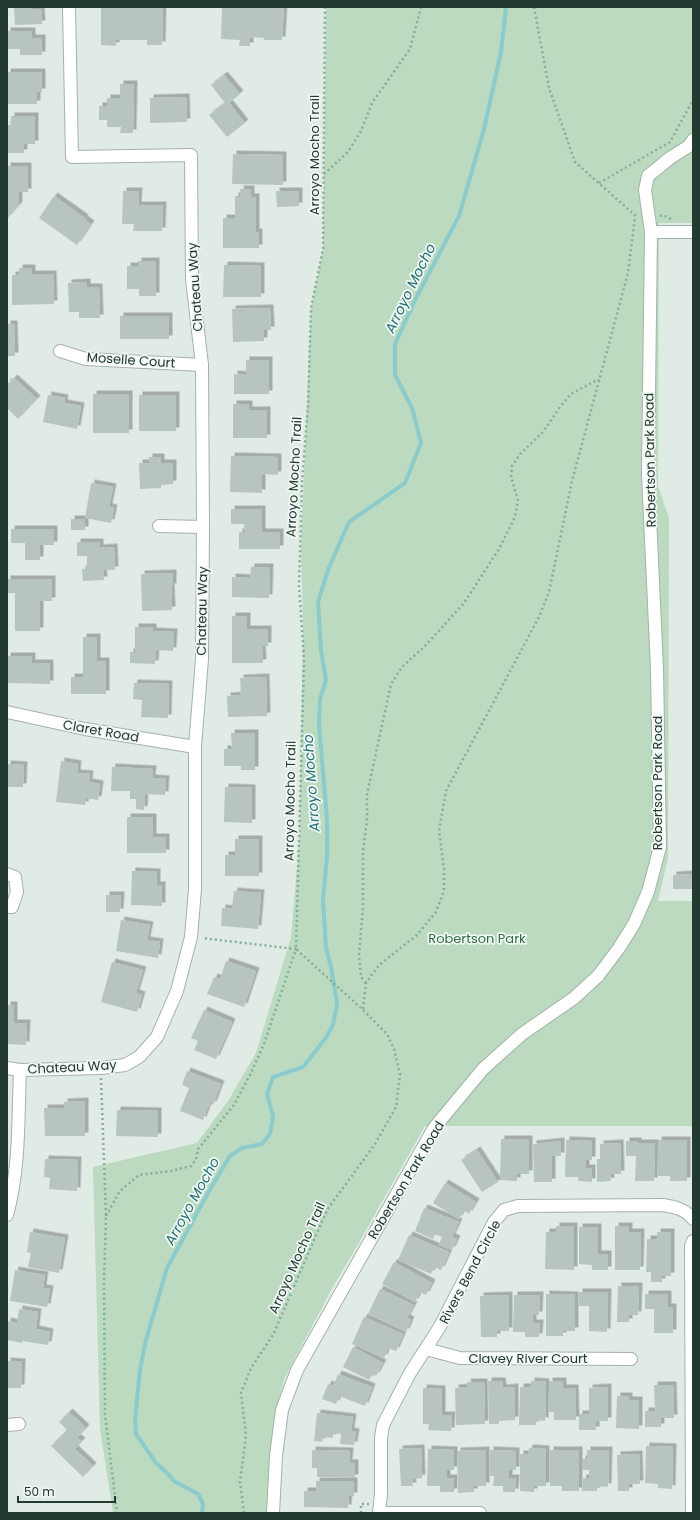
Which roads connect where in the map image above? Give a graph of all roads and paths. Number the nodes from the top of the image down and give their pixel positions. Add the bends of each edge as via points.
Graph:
1 (69, 7) edge
2 (325, 7) edge
3 (422, 7) edge
4 (534, 7) edge
5 (693, 100) edge
6 (693, 140) edge
7 (324, 174) junction
8 (599, 182) junction
9 (651, 232) junction
10 (693, 232) edge
11 (60, 351) dead end
12 (202, 365) junction
13 (598, 379) junction
14 (160, 526) dead end
15 (203, 527) junction
16 (7, 712) edge
17 (195, 747) junction
18 (7, 874) edge
19 (7, 907) edge
20 (191, 937) junction
21 (296, 949) junction
22 (366, 983) junction
23 (363, 1010) junction
24 (7, 1068) edge
25 (101, 1068) junction
26 (20, 1070) junction
27 (7, 1215) edge
28 (106, 1216) junction
29 (693, 1219) edge
30 (693, 1241) edge
31 (426, 1349) junction
32 (692, 1349) edge
33 (631, 1359) dead end
34 (117, 1513) edge
35 (244, 1513) edge
36 (273, 1513) edge
37 (379, 1513) edge
38 (480, 1513) edge
39 (692, 1513) edge

1 - 12 street, Chateau Way via 72,156 191,155 192,279
2 - 7 path, Arroyo Mocho Trail
3 - 7 path via 410,49 372,103 361,131 348,152
4 - 8 path via 549,88 575,162
5 - 8 path via 670,142
6 - 9 street, Robertson Park Road via 689,146 648,176 646,190
7 - 21 path, Arroyo Mocho Trail via 324,249 311,308 308,406 302,482 300,586 304,659
8 - 13 path via 635,217 628,273
9 - 10 street
9 - 36 street, Robertson Park Road via 648,474 657,669 660,847 648,892 634,924 598,976 574,998 522,1034 482,1069 434,1128 297,1370 282,1410
11 - 12 street, Moselle Court via 86,359
12 - 15 street, Chateau Way
13 - 22 path via 572,481 549,592 539,616 446,791 439,831 444,891 436,912 417,935 379,965
13 - 22 path via 571,394 543,432 518,457 512,466 511,477 518,500 515,517 499,549 464,603 402,667 391,684 367,794 359,955 361,977
14 - 15 street
15 - 17 street, Chateau Way via 202,659
16 - 17 street, Claret Road via 85,729
17 - 20 street, Chateau Way via 195,889
18 - 19 street via 15,877 17,892 12,907
20 - 21 path
20 - 25 street, Chateau Way via 177,991 157,1037 139,1057 125,1065
21 - 23 path, Arroyo Mocho Trail
21 - 28 path via 264,1044 250,1075 234,1105 198,1149 196,1159 191,1166 139,1175 120,1191
22 - 23 path
23 - 35 path, Arroyo Mocho Trail via 387,1034 394,1049 400,1074 396,1107 375,1144 326,1210 276,1329 251,1368 241,1393 246,1436 240,1482
24 - 26 street
25 - 26 street, Chateau Way
25 - 28 path
26 - 27 street, Chateau Way via 17,1156
28 - 34 path via 105,1414
29 - 31 street, Rivers Bend Circle via 676,1207 663,1205 518,1206 504,1210 494,1222 440,1328
30 - 32 street
31 - 33 street, Clavey River Court via 460,1358
31 - 37 street, Rivers Bend Circle via 410,1373 383,1426
32 - 39 street
37 - 38 street

